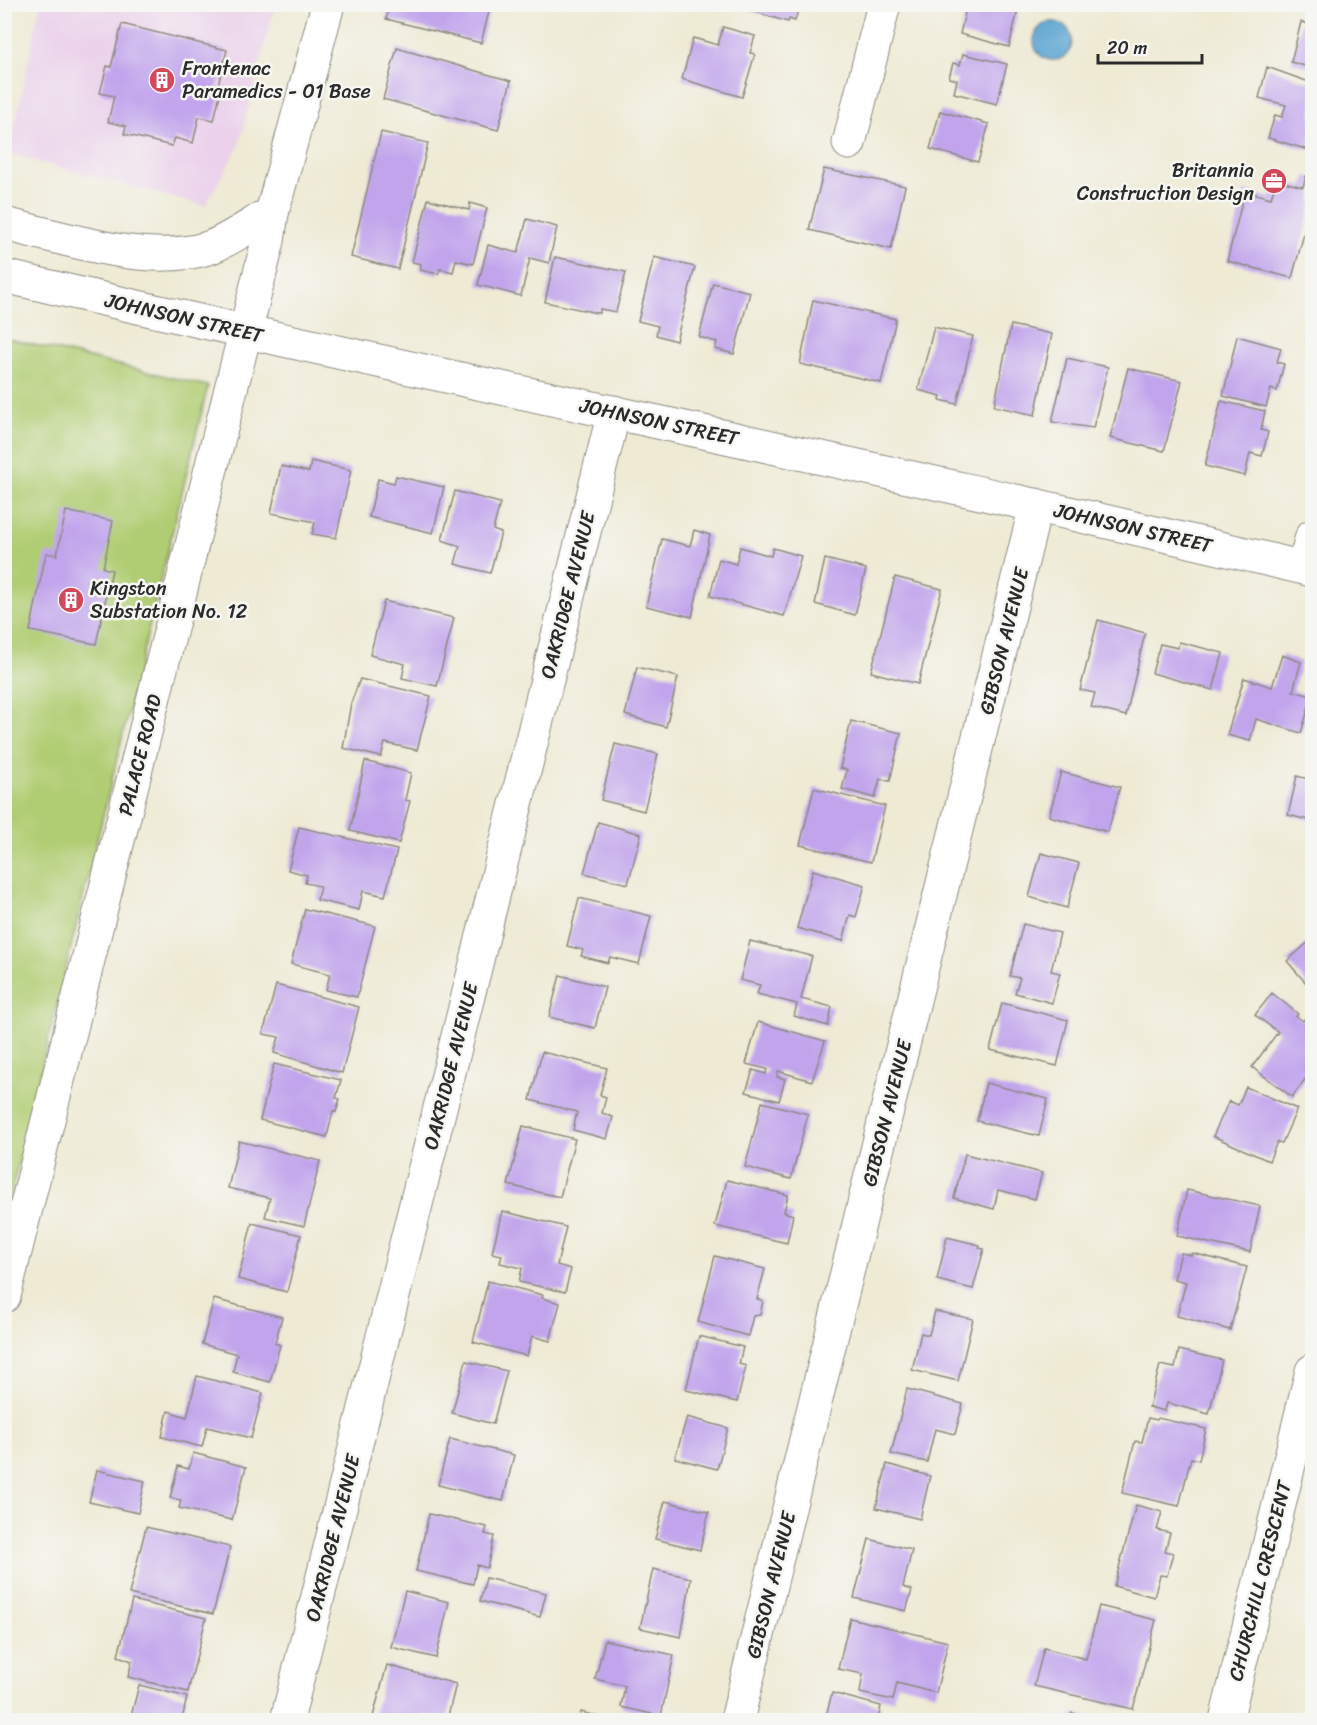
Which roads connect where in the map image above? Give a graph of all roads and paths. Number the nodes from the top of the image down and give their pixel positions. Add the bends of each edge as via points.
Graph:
1 (328, 4) edge
2 (884, 4) edge
3 (849, 143) dead end
4 (272, 213) junction
5 (4, 224) edge
6 (4, 276) edge
7 (245, 333) junction
8 (614, 412) junction
9 (1036, 505) junction
10 (1312, 536) edge
11 (1308, 568) edge
12 (4, 1296) edge
13 (1312, 1371) edge
14 (287, 1720) edge
15 (737, 1720) edge
16 (1226, 1720) edge

1 - 4 street, PALACE ROAD
2 - 3 street
4 - 5 street via 210,248 168,255 98,246
4 - 7 street, PALACE ROAD
6 - 7 street, JOHNSON STREET
7 - 8 street, JOHNSON STREET
7 - 12 street, PALACE ROAD
8 - 9 street, JOHNSON STREET
8 - 14 street, OAKRIDGE AVENUE
9 - 11 street, JOHNSON STREET
9 - 15 street, GIBSON AVENUE
10 - 11 street
13 - 16 street, CHURCHILL CRESCENT

